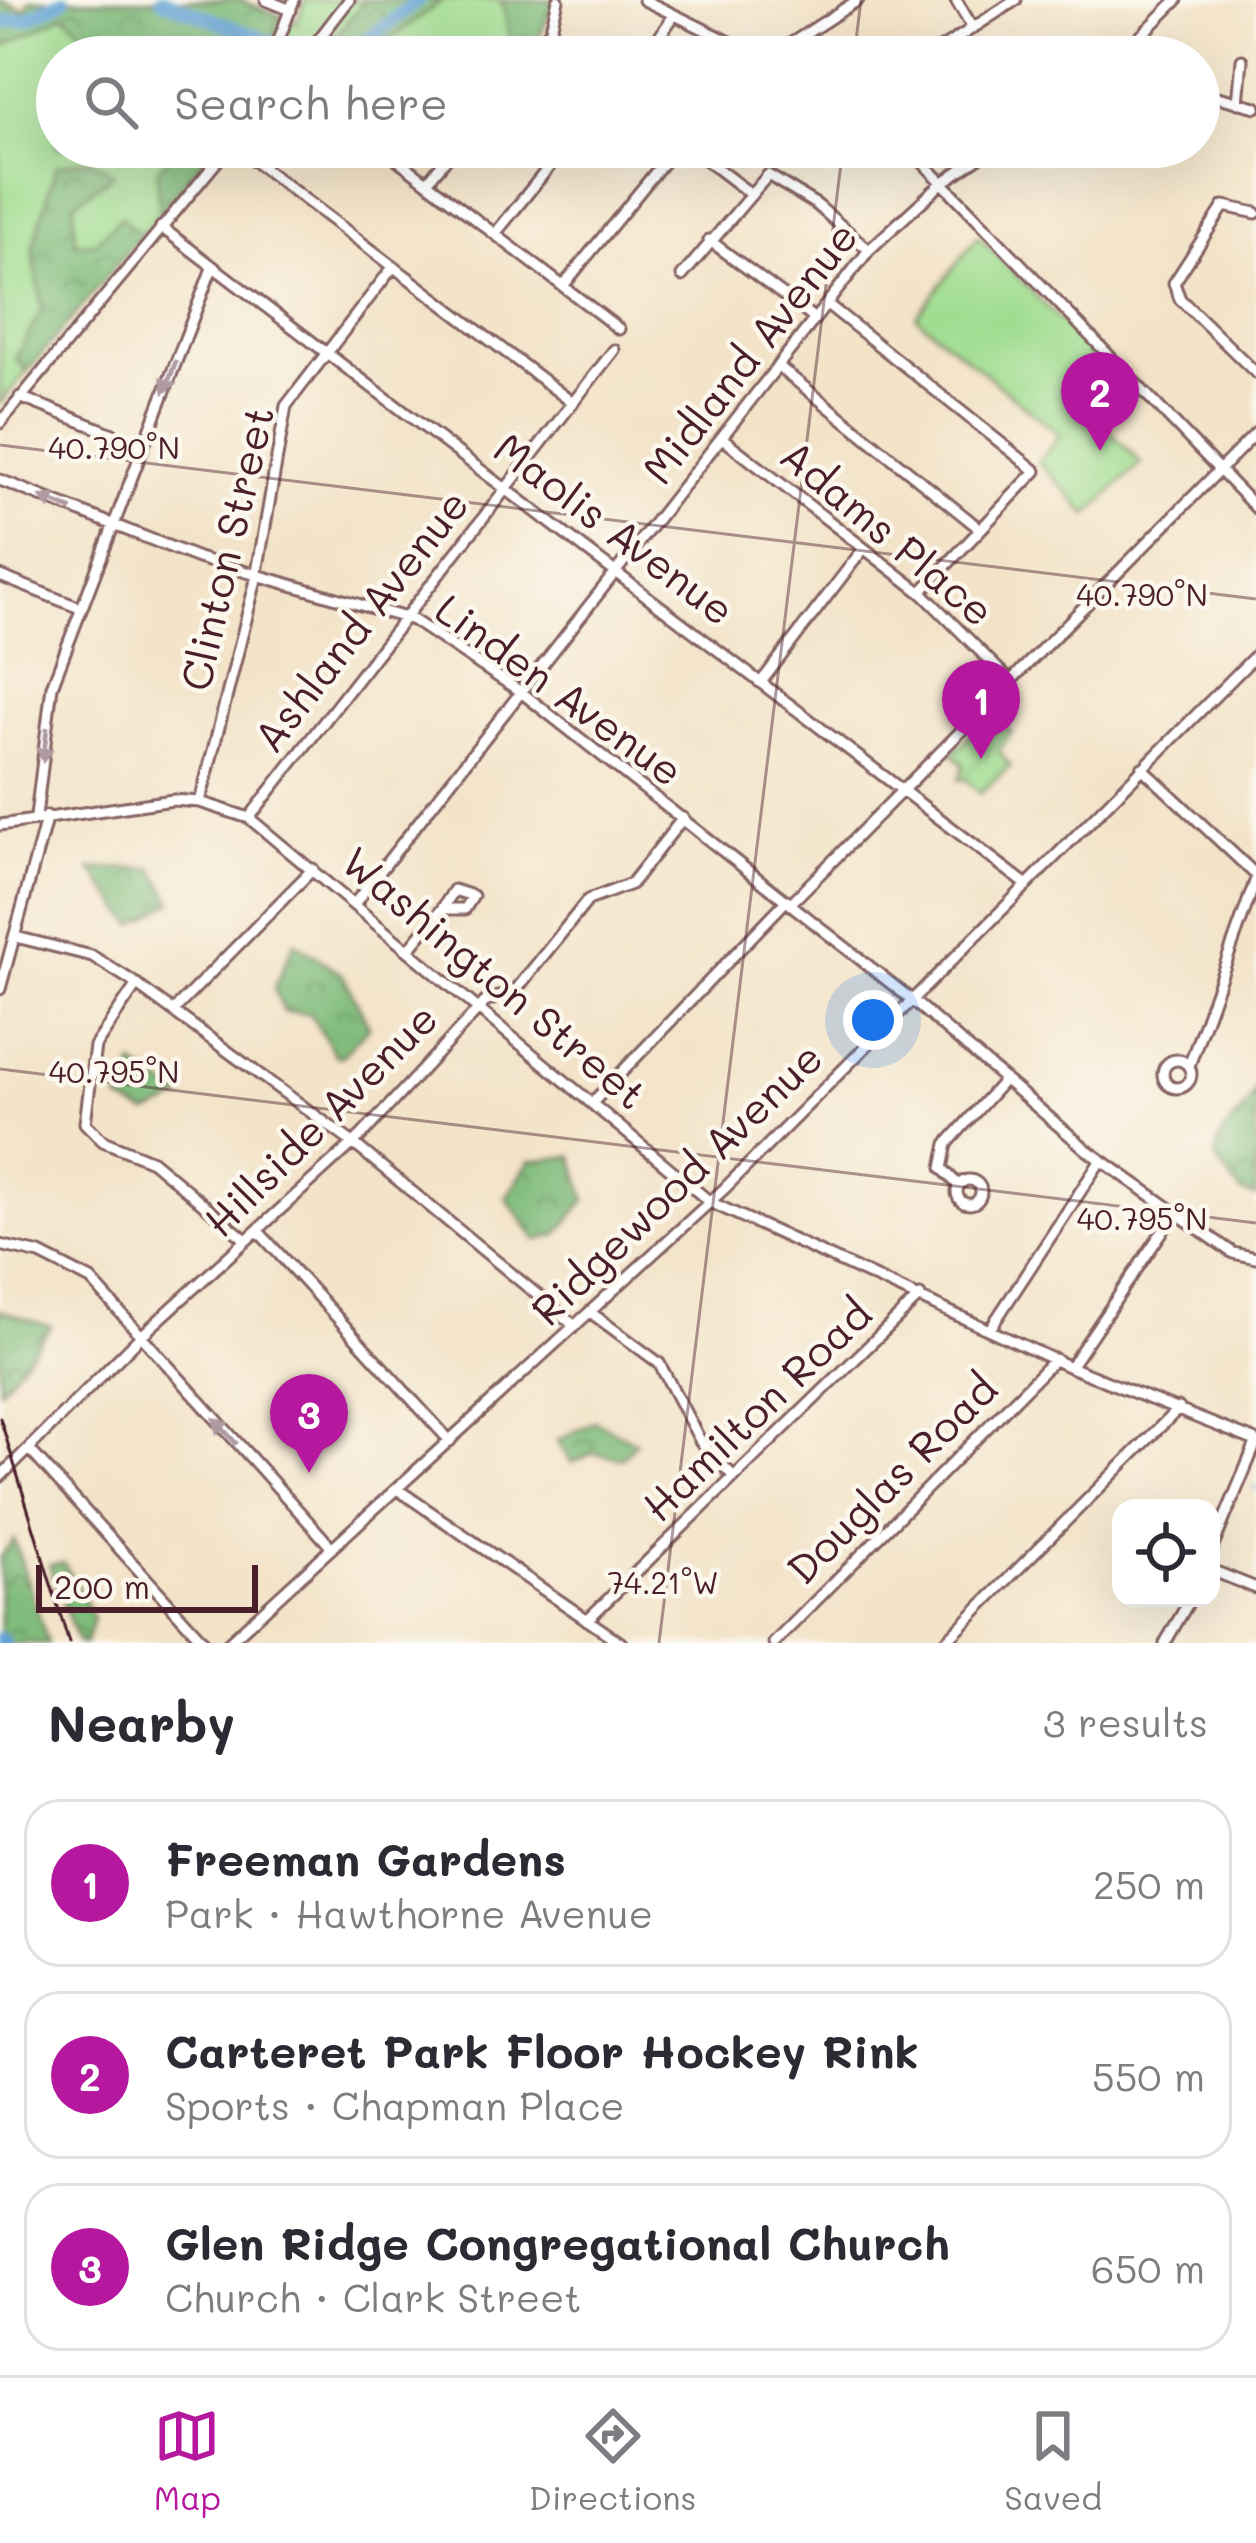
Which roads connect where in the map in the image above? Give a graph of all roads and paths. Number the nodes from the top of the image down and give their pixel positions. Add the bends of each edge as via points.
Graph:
1 (266, 0) edge
2 (350, 0) edge
3 (559, 0) edge
4 (644, 0) edge
5 (682, 0) edge
6 (858, 0) edge
7 (956, 0) edge
8 (1016, 0) edge
9 (1177, 0) edge
10 (292, 5) edge
11 (672, 14) junction
12 (973, 28) junction
13 (283, 36) edge
14 (322, 36) edge
15 (546, 36) edge
16 (659, 36) edge
17 (718, 36) edge
18 (802, 36) edge
19 (961, 36) edge
20 (1143, 36) edge
21 (1242, 60) dead end
22 (1220, 98) edge
23 (1238, 103) junction
24 (1256, 107) edge
25 (214, 168) edge
26 (261, 168) edge
27 (409, 168) edge
28 (439, 168) edge
29 (549, 168) edge
30 (659, 168) edge
31 (717, 168) edge
32 (928, 168) edge
33 (964, 168) edge
34 (427, 182) junction
35 (942, 183) junction
36 (748, 192) junction
37 (1256, 212) edge
38 (161, 227) junction
39 (495, 234) junction
40 (709, 240) junction
41 (869, 250) junction
42 (392, 267) junction
43 (212, 268) junction
44 (682, 276) dead end
45 (562, 286) junction
46 (827, 304) junction
47 (815, 319) junction
48 (619, 329) dead end
49 (614, 350) dead end
50 (328, 352) junction
51 (778, 366) junction
52 (1256, 374) edge
53 (20, 398) junction
54 (573, 403) junction
55 (0, 423) edge
56 (1256, 433) edge
57 (722, 438) junction
58 (143, 446) junction
59 (1219, 469) junction
60 (0, 480) edge
61 (507, 487) junction
62 (1256, 508) edge
63 (112, 526) junction
64 (980, 529) junction
65 (864, 548) junction
66 (619, 571) junction
67 (257, 575) junction
68 (0, 576) edge
69 (921, 592) junction
70 (80, 608) junction
71 (404, 618) junction
72 (1256, 655) edge
73 (1009, 680) junction
74 (762, 681) junction
75 (521, 692) junction
76 (1142, 768) junction
77 (903, 789) junction
78 (200, 802) junction
79 (42, 816) junction
80 (248, 818) junction
81 (683, 818) junction
82 (0, 825) edge
83 (313, 869) junction
84 (1256, 877) edge
85 (1027, 885) junction
86 (789, 902) junction
87 (355, 904) junction
88 (442, 909) dead end
89 (16, 937) junction
90 (409, 949) junction
91 (136, 984) junction
92 (0, 989) edge
93 (912, 1000) junction
94 (480, 1006) junction
95 (173, 1011) junction
96 (1189, 1066) dead end
97 (1005, 1079) junction
98 (594, 1101) junction
99 (353, 1143) junction
100 (1101, 1160) junction
101 (958, 1185) dead end
102 (710, 1202) junction
103 (1174, 1213) junction
104 (258, 1232) junction
105 (246, 1240) junction
106 (0, 1245) edge
107 (1256, 1258) edge
108 (920, 1296) junction
109 (590, 1312) junction
110 (575, 1326) junction
111 (990, 1329) junction
112 (140, 1337) junction
113 (1055, 1359) junction
114 (1070, 1367) junction
115 (1179, 1408) junction
116 (450, 1441) junction
117 (1256, 1442) edge
118 (29, 1449) junction
119 (0, 1477) edge
120 (734, 1477) junction
121 (397, 1490) junction
122 (1220, 1529) edge
123 (332, 1548) junction
124 (1220, 1574) edge
125 (1256, 1588) edge
126 (1187, 1607) edge
127 (586, 1620) junction
128 (604, 1638) edge
129 (206, 1643) edge
130 (228, 1643) edge
131 (621, 1643) edge
132 (774, 1643) edge
133 (944, 1643) edge
134 (1165, 1643) edge

1 - 10 street
2 - 14 street
3 - 15 street
4 - 11 street
5 - 11 street
6 - 18 street
7 - 12 street
8 - 12 street
9 - 20 street
10 - 13 street
11 - 16 street
11 - 17 street
12 - 19 street
21 - 23 street
22 - 23 street
23 - 24 street
25 - 38 street
26 - 42 street
27 - 34 street
28 - 34 street
29 - 39 street
30 - 45 street
31 - 36 street
32 - 35 street
33 - 35 street, Midland Avenue
34 - 39 street
35 - 41 street, Midland Avenue
35 - 59 street
36 - 40 street
36 - 41 street via 776,176
37 - 52 street via 1224,206 1174,283 1180,299
38 - 43 street, Maolis Avenue
38 - 53 street
39 - 45 street
40 - 44 street
40 - 47 street
41 - 46 street, Midland Avenue
42 - 50 street, Clinton Street
42 - 54 street
43 - 50 street, Maolis Avenue
43 -> 58 street
45 - 48 street
46 - 47 street, Midland Avenue
46 - 64 street via 1036,471
47 - 51 street, Midland Avenue
49 - 54 street, Ashland Avenue
50 - 61 street, Maolis Avenue
50 - 67 street, Clinton Street via 286,406
51 - 57 street, Midland Avenue
51 - 64 street
53 - 55 street
53 - 58 street
54 - 61 street, Ashland Avenue
56 - 59 street
57 - 65 street, Adams Place
57 - 66 street, Midland Avenue
58 - 63 street
59 - 62 street
59 - 73 street
63 -> 60 street, Linden Avenue
61 - 66 street, Maolis Avenue
61 - 71 street, Ashland Avenue
63 - 67 street, Linden Avenue
63 - 70 street
64 - 69 street
65 - 69 street, Adams Place
65 - 74 street
66 - 74 street, Maolis Avenue
66 - 75 street, Midland Avenue
67 - 71 street, Linden Avenue
67 - 78 street, Clinton Street
68 - 70 street
69 - 73 street, Adams Place
70 -> 79 street via 52,686
71 - 75 street, Linden Avenue
71 - 80 street, Ashland Avenue
72 - 76 street, Ridgewood Avenue
73 - 77 street
74 - 77 street, Maolis Avenue
75 - 81 street, Linden Avenue
75 - 87 street, Midland Avenue
76 - 84 street
76 - 85 street, Ridgewood Avenue
77 - 85 street, Maolis Avenue
77 - 86 street
78 - 79 street, Washington Street
78 - 80 street, Washington Street
79 - 82 street, Washington Street
79 - 89 street
80 - 83 street, Washington Street
81 - 86 street, Linden Avenue
81 - 94 street, Hillside Avenue via 632,884 588,900 516,990
83 - 87 street, Washington Street
83 - 95 street
84 - 96 street
85 - 93 street, Ridgewood Avenue
86 - 93 street, Linden Avenue
86 - 98 street
87 - 90 street, Washington Street
88 - 90 street
89 - 91 street via 92,956
89 - 92 street
90 - 94 street, Washington Street
91 - 95 street
91 - 105 street via 94,1046 85,1123 103,1141 152,1161
93 - 97 street, Linden Avenue
93 - 102 street, Ridgewood Avenue
94 - 98 street, Washington Street
94 - 99 street, Hillside Avenue
95 - 99 street
97 - 100 street, Linden Avenue
97 - 101 street via 947,1144 942,1168
98 - 102 street, Washington Street
99 - 104 street, Hillside Avenue
99 - 110 street
100 - 103 street, Linden Avenue
100 - 111 street
102 - 108 street, Washington Street
102 - 109 street, Ridgewood Avenue
103 - 107 street, Linden Avenue via 1233,1253
103 - 114 street
104 - 105 street, Hillside Avenue
104 - 116 street
105 - 112 street, Hillside Avenue
106 - 112 street via 75,1269
108 - 111 street, Washington Street
108 - 120 street, Hamilton Road
109 - 110 street, Ridgewood Avenue
109 - 120 street via 659,1363 701,1442
110 - 116 street, Ridgewood Avenue
111 - 113 street, Washington Street
112 - 118 street, Hillside Avenue
123 -> 112 street
113 - 114 street, Washington Street
113 - 132 street, Douglas Road
114 - 115 street, Washington Street
115 - 117 street, Washington Street
115 - 133 street
116 - 121 street, Ridgewood Avenue
117 - 122 street
118 - 119 street, Hillside Avenue
118 - 129 street
120 - 127 street, Hamilton Road
121 - 123 street, Ridgewood Avenue
121 - 127 street
123 - 130 street, Ridgewood Avenue
124 - 125 street
126 - 134 street
127 - 128 street
128 - 131 street

